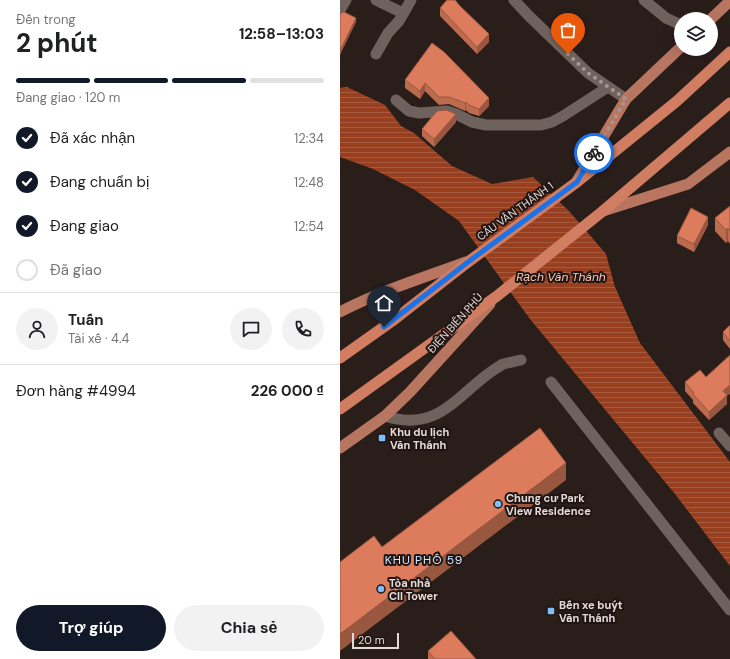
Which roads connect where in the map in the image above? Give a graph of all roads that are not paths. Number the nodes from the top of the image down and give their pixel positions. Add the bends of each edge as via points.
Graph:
1 (346, 0) edge
2 (376, 0) edge
3 (411, 0) edge
4 (514, 0) edge
5 (644, 0) edge
6 (730, 2) edge
7 (340, 10) edge
8 (718, 13) edge
9 (403, 14) junction
10 (674, 22) edge
11 (730, 52) edge
12 (376, 54) dead end
13 (674, 54) edge
14 (608, 87) junction
15 (626, 99) junction
16 (396, 100) dead end
17 (730, 103) edge
18 (729, 156) edge
19 (577, 182) junction
20 (603, 211) junction
21 (468, 262) junction
22 (497, 296) junction
23 (340, 312) edge
24 (340, 358) edge
25 (521, 360) dead end
26 (551, 382) dead end
27 (340, 409) edge
28 (385, 416) junction
29 (719, 433) dead end
30 (730, 446) edge
31 (340, 448) edge
32 (730, 610) edge

1 - 7 street
2 - 9 street
3 - 9 street
4 - 14 street via 588,73
5 - 10 street
6 - 8 main road
9 - 12 street
11 - 19 highway via 677,101
13 - 15 main road
14 - 15 street
14 - 16 street via 563,116 540,125 486,125 447,111 409,111
15 - 19 main road
17 - 20 highway
18 - 20 main road via 688,184
19 - 21 highway, CẦU VĂN THÁNH 1
20 - 22 highway
21 - 23 main road via 361,301
21 - 24 highway
22 - 27 highway, ĐIỆN BIÊN PHỦ
22 - 28 main road, ĐIỆN BIÊN PHỦ
25 - 28 street via 503,364 495,369 438,414 417,420
26 - 32 street
28 - 31 main road, ĐIỆN BIÊN PHỦ
29 - 30 street

